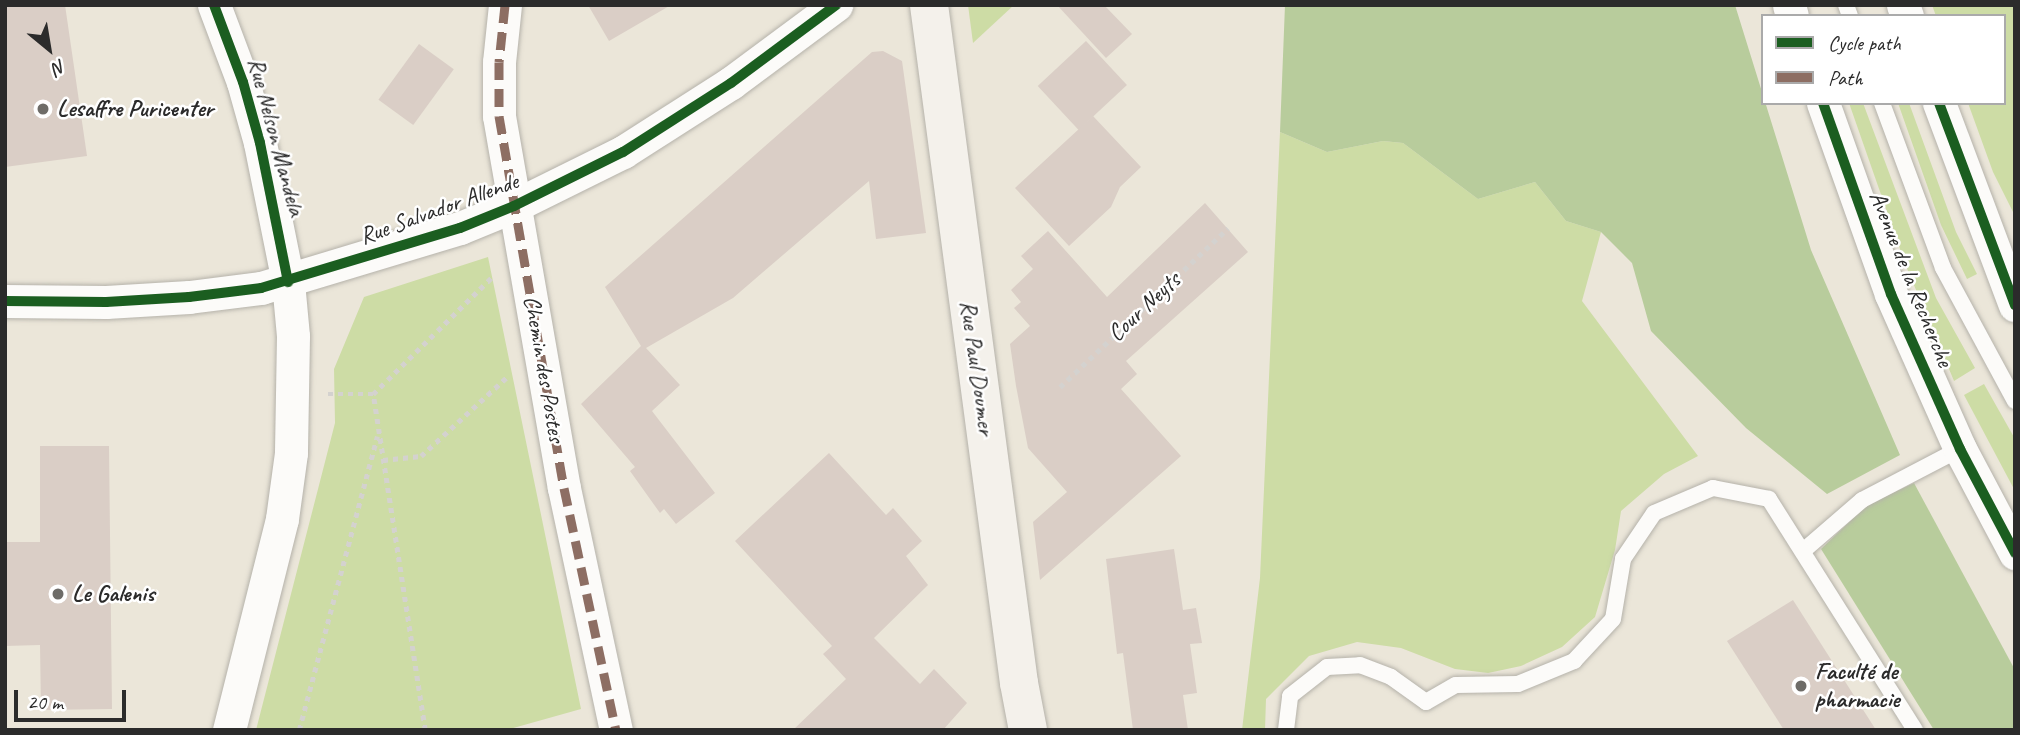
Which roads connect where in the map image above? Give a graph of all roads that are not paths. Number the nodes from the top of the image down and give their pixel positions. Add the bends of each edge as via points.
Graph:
1 (214, 5) edge
2 (505, 5) edge
3 (836, 5) edge
4 (929, 5) edge
5 (1824, 105) edge
6 (1883, 105) edge
7 (1940, 105) edge
8 (514, 206) junction
9 (288, 282) junction
10 (5, 301) edge
11 (2015, 304) edge
12 (2015, 401) edge
13 (1965, 458) junction
14 (1803, 551) junction
15 (2015, 553) edge
16 (229, 730) edge
17 (616, 730) edge
18 (1028, 730) edge
19 (1286, 730) edge
20 (1915, 730) edge

1 - 9 street, Rue Nelson Mandela via 253,118
2 - 8 street, Chemin des Postes via 499,116
3 - 8 street, Rue Salvador Allende via 675,120
4 - 18 main road, Rue Paul Doumer
5 - 13 street, Avenue de la Recherche via 1891,295
6 - 12 lane via 1943,268
7 - 11 street
8 - 9 street, Rue Salvador Allende via 416,243
8 - 17 street, Chemin des Postes via 564,488
9 - 10 street, Rue Salvador Allende via 189,297
9 - 16 street, Rue Nelson Mandela via 293,336 291,453 282,519
13 - 14 lane via 1862,499
13 - 15 street, Avenue de la Recherche
14 - 19 lane via 1769,499 1713,488 1654,513 1623,559 1613,619 1574,661 1518,684 1456,685 1426,702 1391,677 1360,665 1327,667 1290,695
14 - 20 lane

